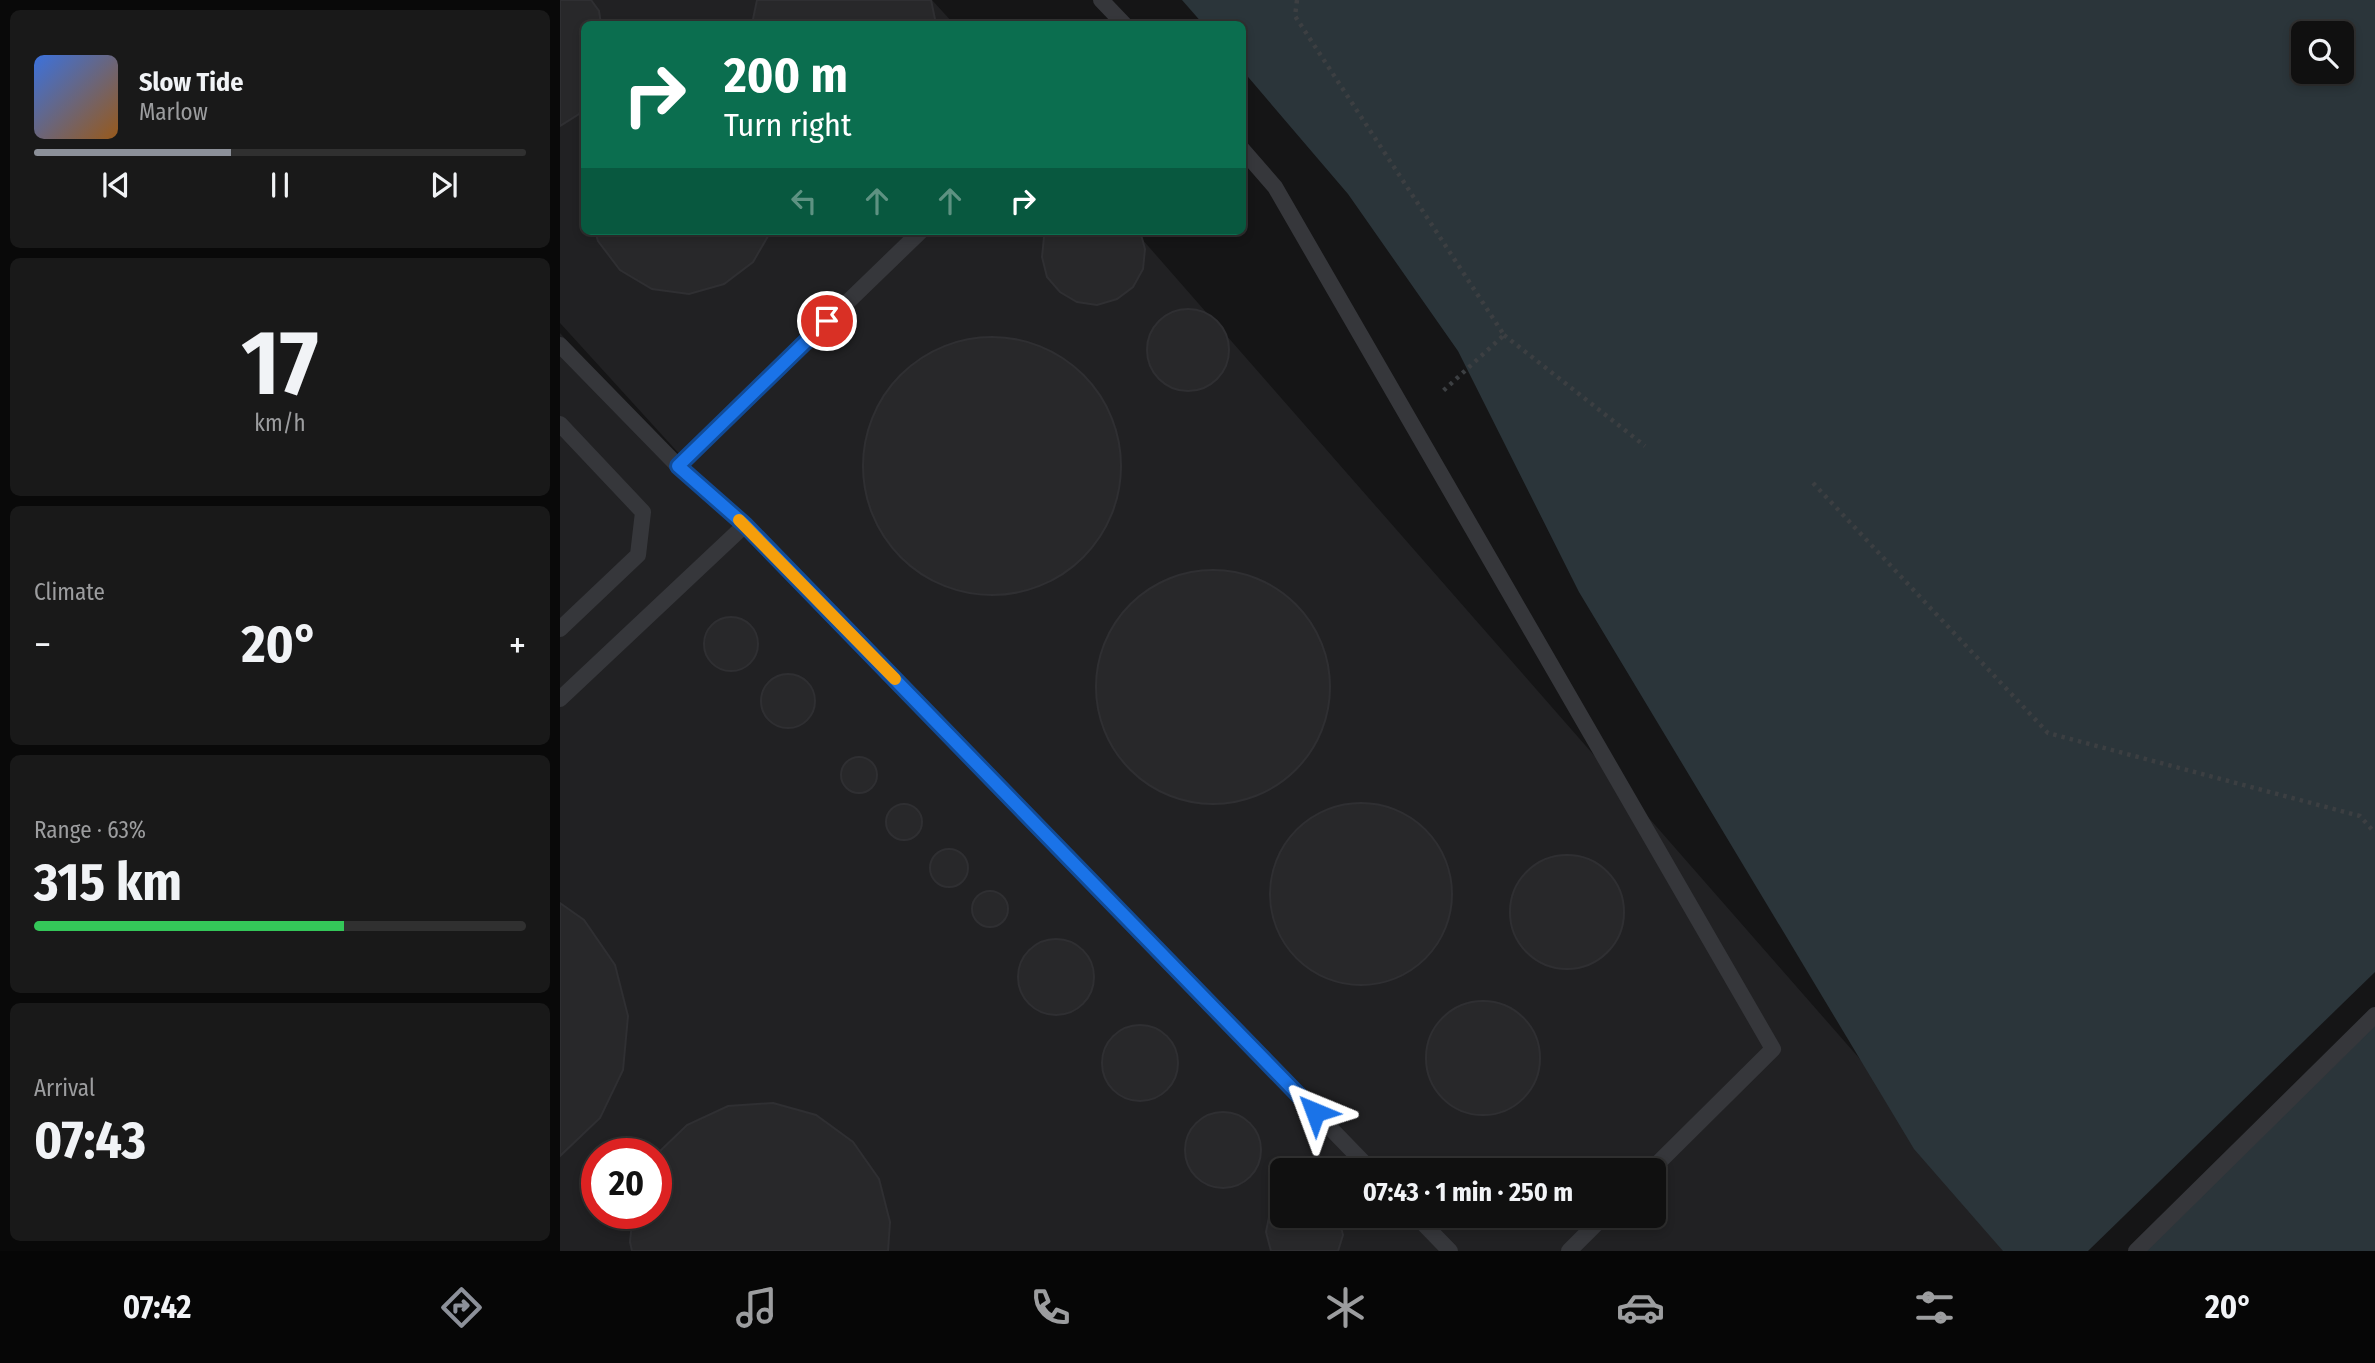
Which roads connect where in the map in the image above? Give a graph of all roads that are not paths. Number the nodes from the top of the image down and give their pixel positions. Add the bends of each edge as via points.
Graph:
1 (1101, 0) edge
2 (1121, 21) edge
3 (1246, 154) edge
4 (916, 235) edge
5 (560, 345) edge
6 (560, 424) edge
7 (678, 466) junction
8 (745, 525) junction
9 (560, 629) edge
10 (560, 699) edge
11 (2375, 1015) edge
12 (1359, 1158) edge
13 (1663, 1158) edge
14 (1428, 1228) edge
15 (1592, 1228) edge
16 (1450, 1251) edge
17 (1569, 1251) edge
18 (2136, 1251) edge

1 - 2 lane
3 - 13 lane via 1275,187 1773,1049
4 - 7 lane
5 - 7 lane
6 - 9 lane via 643,512 638,555
7 - 8 lane
8 - 10 lane
8 - 12 lane
11 - 18 lane
14 - 16 lane
15 - 17 lane

